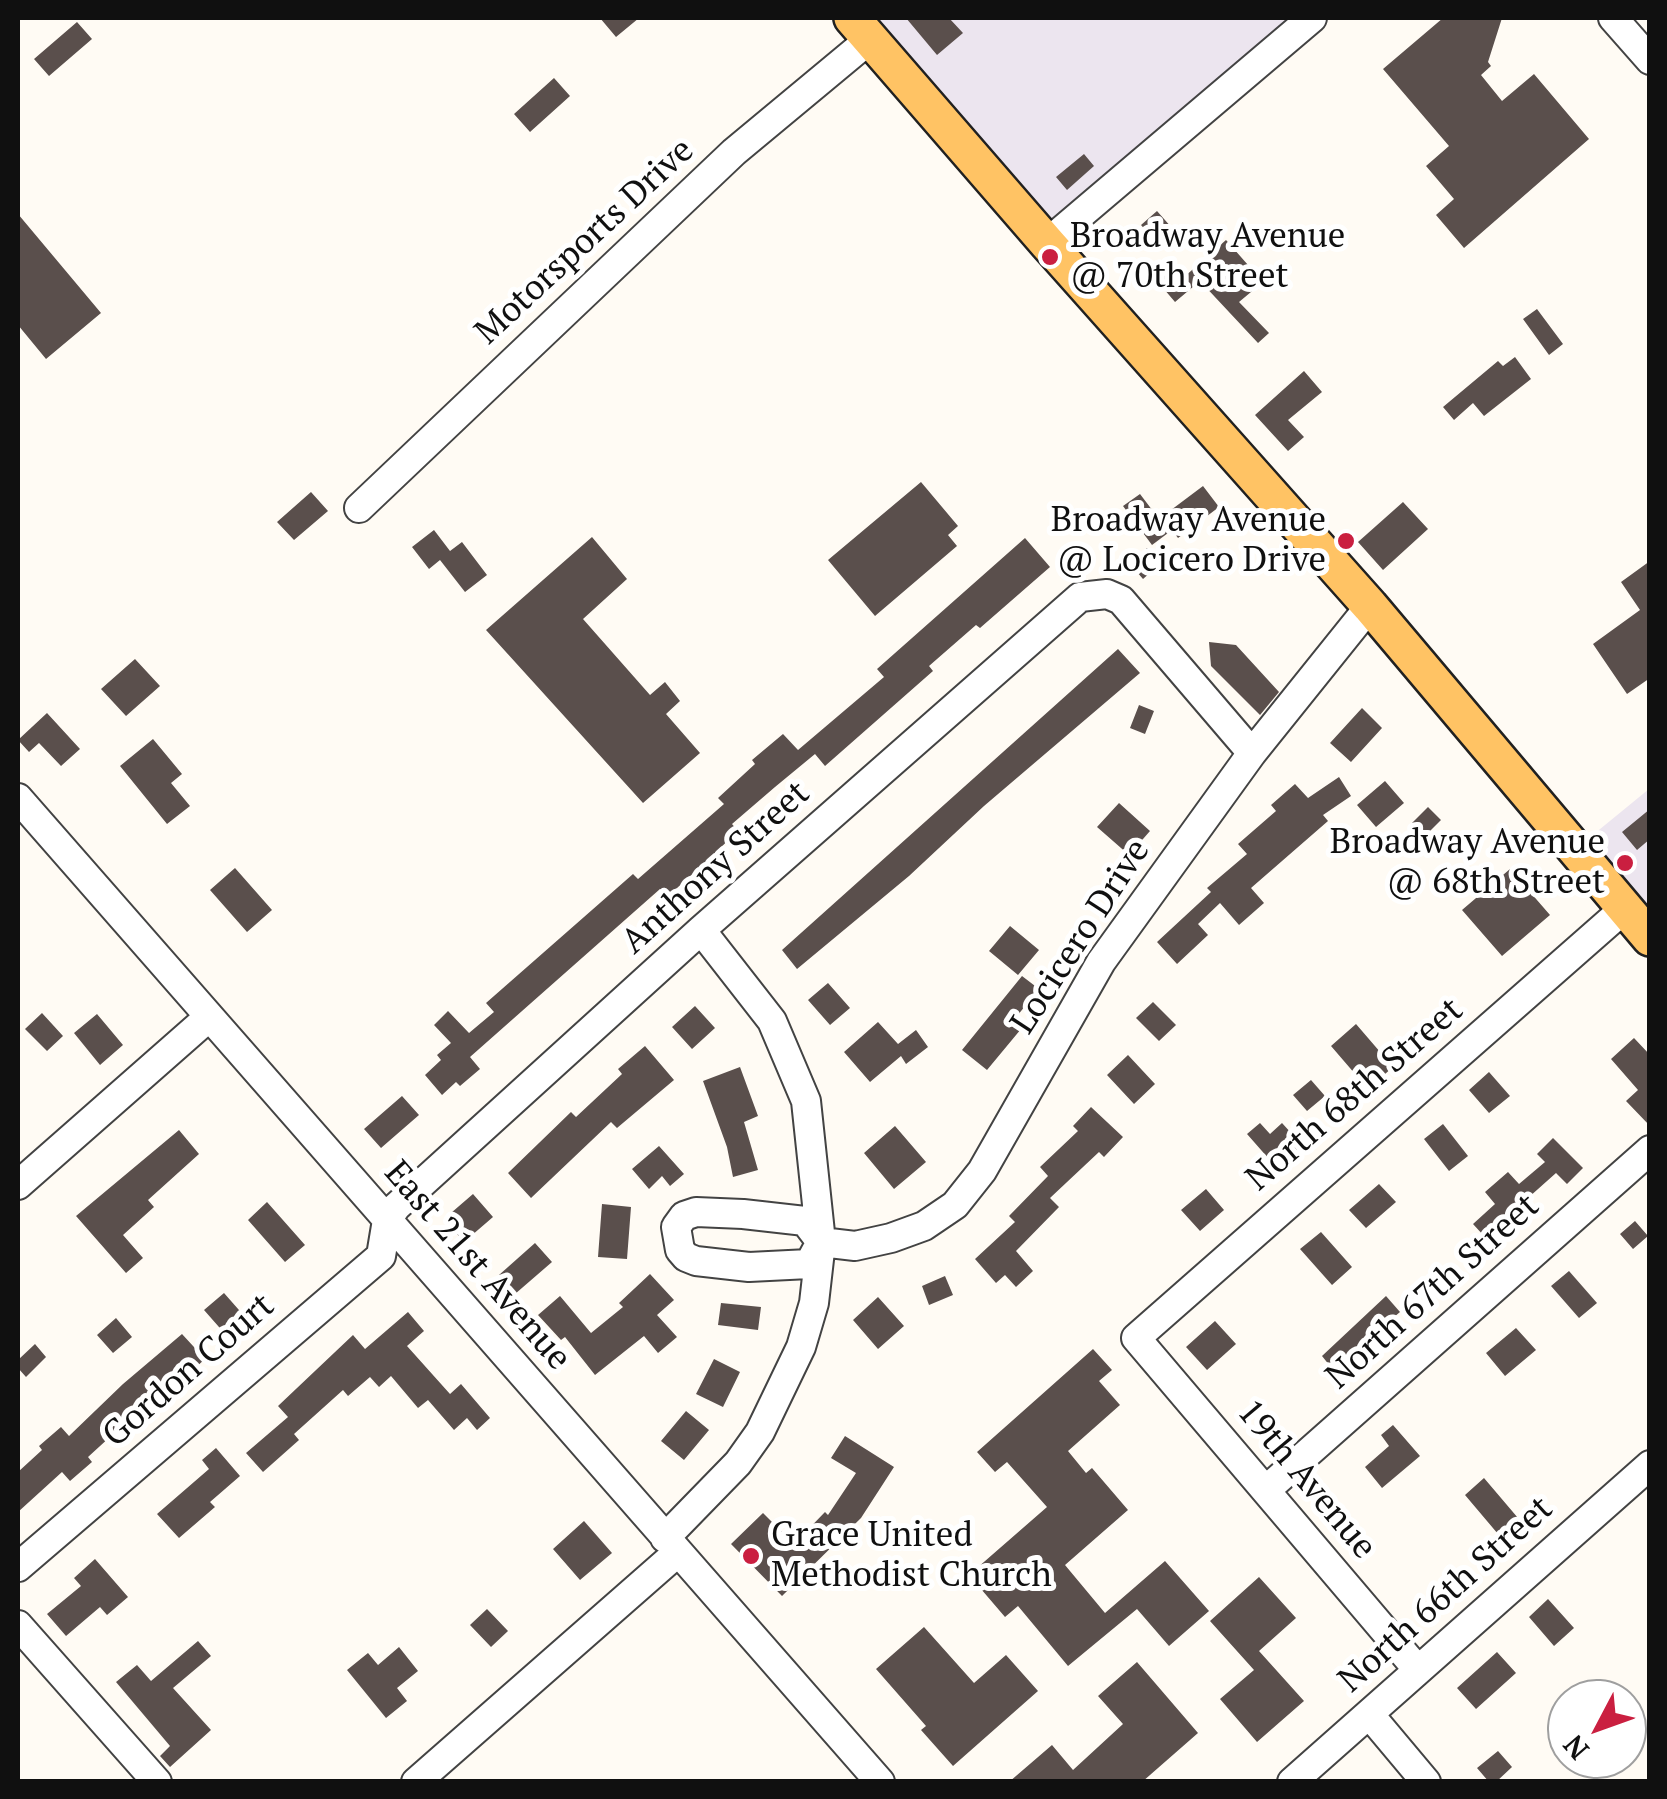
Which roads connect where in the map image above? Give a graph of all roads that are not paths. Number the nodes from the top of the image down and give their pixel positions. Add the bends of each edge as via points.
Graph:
1 (1312, 18) edge
2 (1613, 18) edge
3 (861, 28) edge
4 (1650, 60) edge
5 (1047, 243) junction
6 (358, 508) dead end
7 (1370, 606) junction
8 (1252, 753) junction
9 (18, 798) edge
10 (1624, 909) junction
11 (701, 930) junction
12 (1650, 938) edge
13 (209, 1017) junction
14 (1650, 1150) edge
15 (18, 1185) edge
16 (387, 1220) junction
17 (822, 1242) junction
18 (1136, 1338) joint
19 (1650, 1465) edge
20 (1266, 1490) junction
21 (671, 1546) junction
22 (18, 1567) edge
23 (18, 1624) edge
24 (1418, 1670) junction
25 (1368, 1714) junction
26 (156, 1782) edge
27 (416, 1782) edge
28 (880, 1782) edge
29 (1292, 1782) edge
30 (1426, 1782) edge

1 - 5 street
2 - 4 street
3 - 5 main road
3 - 6 street, Motorsports Drive
5 - 7 main road
7 - 8 street, Locicero Drive
7 - 10 main road
8 - 11 street, Anthony Street via 1120,600 1107,594 1080,597
8 - 17 street, Locicero Drive via 1101,962 982,1171 955,1206 890,1238 855,1246
9 - 13 street, East 21st Avenue
10 - 12 main road
10 - 18 street, North 68th Street
11 - 16 street, Anthony Street
11 - 17 street via 772,1020 806,1101
13 - 15 street
13 - 16 street, East 21st Avenue
14 - 20 street, North 67th Street
16 - 21 street, East 21st Avenue
16 - 22 street, Gordon Court via 381,1256
17 - 17 street via 805,1221 743,1214 696,1212 676,1227 686,1257 749,1266 809,1264
17 - 21 street via 801,1347 760,1432
18 - 20 street, 19th Avenue
19 - 24 street, North 66th Street
20 - 24 street, 19th Avenue
21 - 27 street
21 - 28 street, East 21st Avenue
23 - 26 street
24 - 25 street, North 66th Street
25 - 29 street, North 66th Street
25 - 30 street

